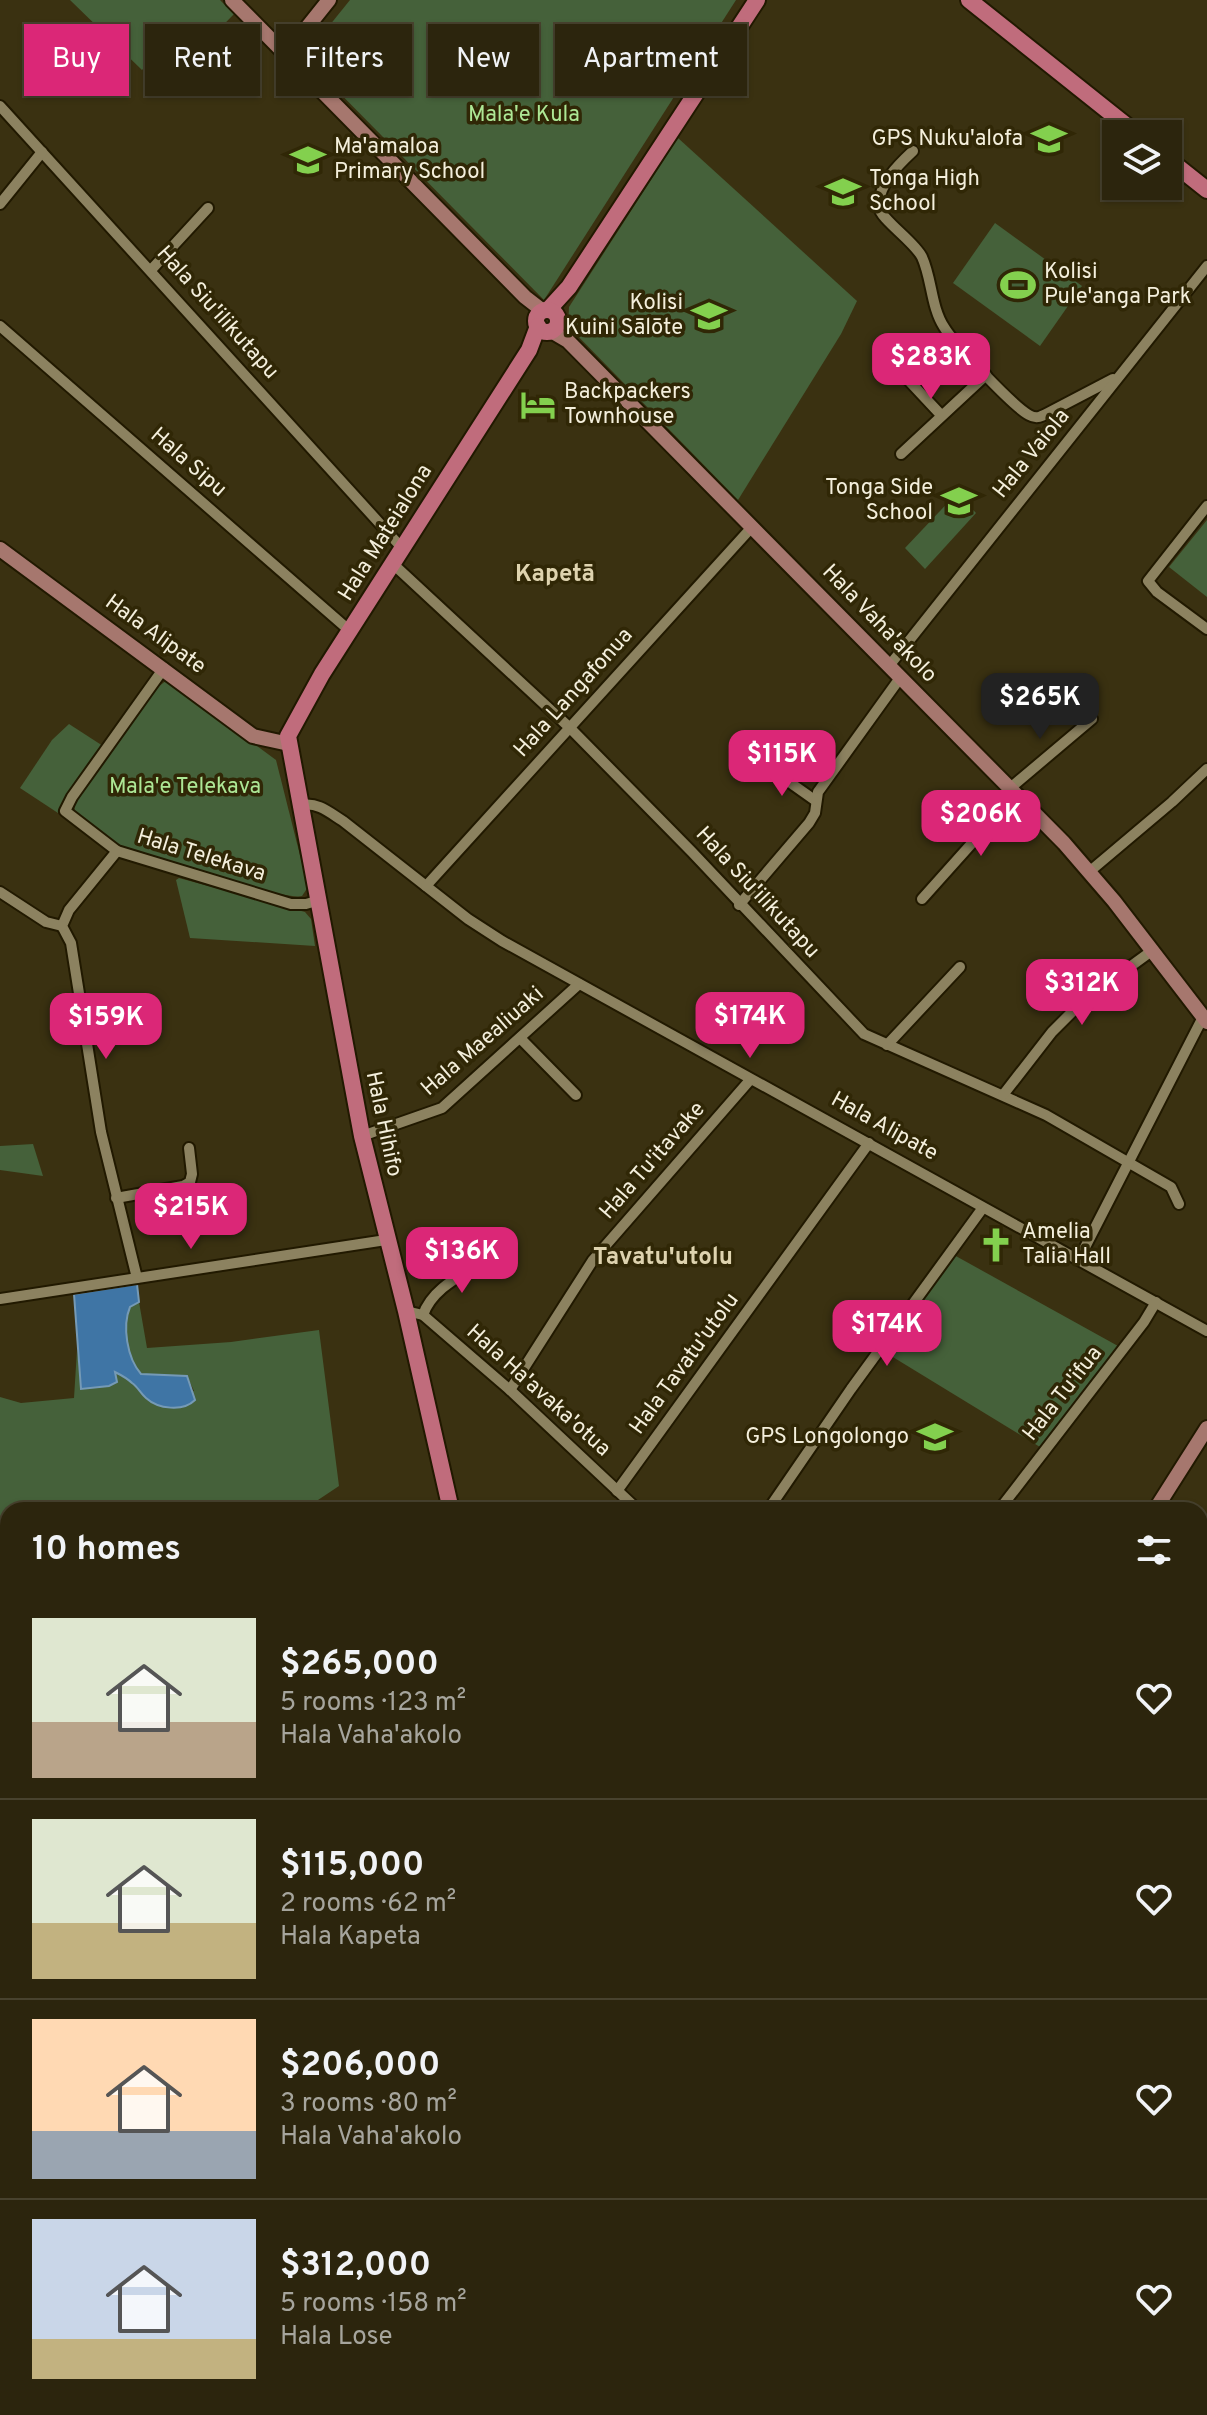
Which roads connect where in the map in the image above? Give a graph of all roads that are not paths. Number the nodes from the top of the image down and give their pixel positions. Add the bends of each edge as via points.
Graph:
1 (232, 0) edge
2 (329, 0) edge
3 (757, 0) edge
4 (969, 0) edge
5 (310, 24) edge
6 (276, 46) edge
7 (326, 96) edge
8 (0, 106) edge
9 (1119, 120) edge
10 (913, 151) dead end
11 (42, 152) junction
12 (1182, 170) edge
13 (1207, 190) edge
14 (0, 204) edge
15 (208, 208) dead end
16 (1207, 266) edge
17 (151, 270) junction
18 (548, 321) junction
19 (0, 326) edge
20 (898, 369) dead end
21 (986, 375) junction
22 (1118, 376) junction
23 (941, 415) junction
24 (901, 454) dead end
25 (1207, 506) edge
26 (752, 527) junction
27 (402, 548) junction
28 (0, 549) edge
29 (392, 563) junction
30 (1207, 629) edge
31 (350, 631) junction
32 (889, 666) junction
33 (164, 668) junction
34 (900, 678) junction
35 (1092, 719) dead end
36 (569, 727) junction
37 (289, 744) junction
38 (768, 767) dead end
39 (1207, 769) edge
40 (1012, 792) junction
41 (816, 801) junction
42 (302, 805) junction
43 (117, 851) junction
44 (1089, 872) junction
45 (426, 886) junction
46 (0, 892) edge
47 (922, 899) dead end
48 (320, 900) junction
49 (739, 905) junction
50 (62, 926) junction
51 (1153, 950) junction
52 (960, 967) dead end
53 (579, 984) junction
54 (1205, 1020) edge
55 (520, 1038) junction
56 (887, 1045) junction
57 (750, 1080) junction
58 (576, 1095) dead end
59 (1003, 1095) junction
60 (362, 1136) junction
61 (869, 1143) junction
62 (189, 1148) dead end
63 (1130, 1162) junction
64 (116, 1198) junction
65 (1179, 1204) dead end
66 (982, 1209) junction
67 (386, 1240) junction
68 (1079, 1259) junction
69 (482, 1262) dead end
70 (137, 1278) junction
71 (0, 1299) edge
72 (1156, 1302) junction
73 (415, 1313) junction
74 (1207, 1331) edge
75 (510, 1390) junction
76 (1207, 1428) edge
77 (617, 1491) junction
78 (450, 1502) edge
79 (629, 1502) edge
80 (773, 1502) edge
81 (1005, 1502) edge
82 (1160, 1502) edge

1 - 6 main road, Hala Vaha'akolo
2 - 5 main road
3 - 18 main road, Hala Mateialona
4 - 9 main road
7 - 18 main road, Hala Vaha'akolo
8 - 11 street, Hala Siu'ilikutapu
10 - 21 street via 883,188 881,215 921,256 942,326
11 - 14 street
11 - 17 street, Hala Siu'ilikutapu
12 - 13 main road
15 - 17 street
16 - 22 street, Hala Vaiola
17 - 27 street, Hala Siu'ilikutapu
18 - 26 main road, Hala Vaha'akolo
18 - 27 main road, Hala Mateialona
19 - 31 street, Hala Sipu
20 - 23 street
21 - 22 street via 1037,418
21 - 23 street
22 - 32 street, Hala Vaiola
23 - 24 street
25 - 30 street via 1148,581
26 - 32 main road, Hala Vaha'akolo
26 - 36 street, Hala Langafonua
27 - 29 main road, Hala Mateialona
28 - 33 main road, Hala Alipate
29 - 31 main road, Hala Mateialona
29 - 36 street, Hala Siu'ilikutapu
31 - 37 main road, Hala Mateialona via 294,721
32 - 34 main road, Hala Vaha'akolo
33 - 37 main road, Hala Alipate via 253,736
33 - 43 street, Hala Telekava via 65,811
34 - 40 main road, Hala Vaha'akolo
34 - 41 street
35 - 40 street
36 - 45 street, Hala Langafonua
36 - 49 street, Hala Siu'ilikutapu
37 - 42 main road, Hala Hihifo
38 - 41 street
39 - 44 street
40 - 44 main road, Hala Vaha'akolo
40 - 47 street
41 - 49 street via 809,823
42 - 45 street, Hala Alipate via 321,807 343,821
42 - 48 main road, Hala Hihifo
43 - 48 street, Hala Telekava via 291,904
43 - 50 street
44 - 51 main road, Hala Vaha'akolo
45 - 53 street, Hala Alipate via 502,941
46 - 50 street via 46,922
48 - 60 main road, Hala Hihifo
49 - 56 street, Hala Siu'ilikutapu via 855,1027
50 - 64 street via 71,943
51 - 54 main road, Hala Vaha'akolo
51 - 59 street via 1083,1001
52 - 56 street
53 - 55 street, Hala Maealiuaki
53 - 57 street, Hala Alipate
54 - 63 street
55 - 58 street
55 - 60 street, Hala Maealiuaki via 442,1108
56 - 59 street, Hala Siu'ilikutapu
57 - 61 street, Hala Alipate
57 - 75 street, Hala Tu'itavake via 593,1260
59 - 63 street, Hala Siu'ilikutapu
60 - 67 main road, Hala Hihifo
61 - 66 street, Hala Alipate
61 - 77 street, Hala Tavatu'utolu
62 - 64 street via 190,1182
63 - 65 street, Hala Siu'ilikutapu via 1171,1187
63 - 68 street
64 - 70 street
66 - 68 street, Hala Alipate
66 - 80 street
67 - 70 street
67 - 73 main road, Hala Hihifo
68 - 72 street, Hala Alipate
69 - 73 street
70 - 71 street
72 - 74 street, Hala Alipate
72 - 81 street, Hala Tu'ifua
73 - 75 street, Hala Ha'avaka'otua
73 - 78 main road, Hala Hihifo
75 - 77 street, Hala Ha'avaka'otua
76 - 82 main road
77 - 79 street, Hala Ha'avaka'otua

